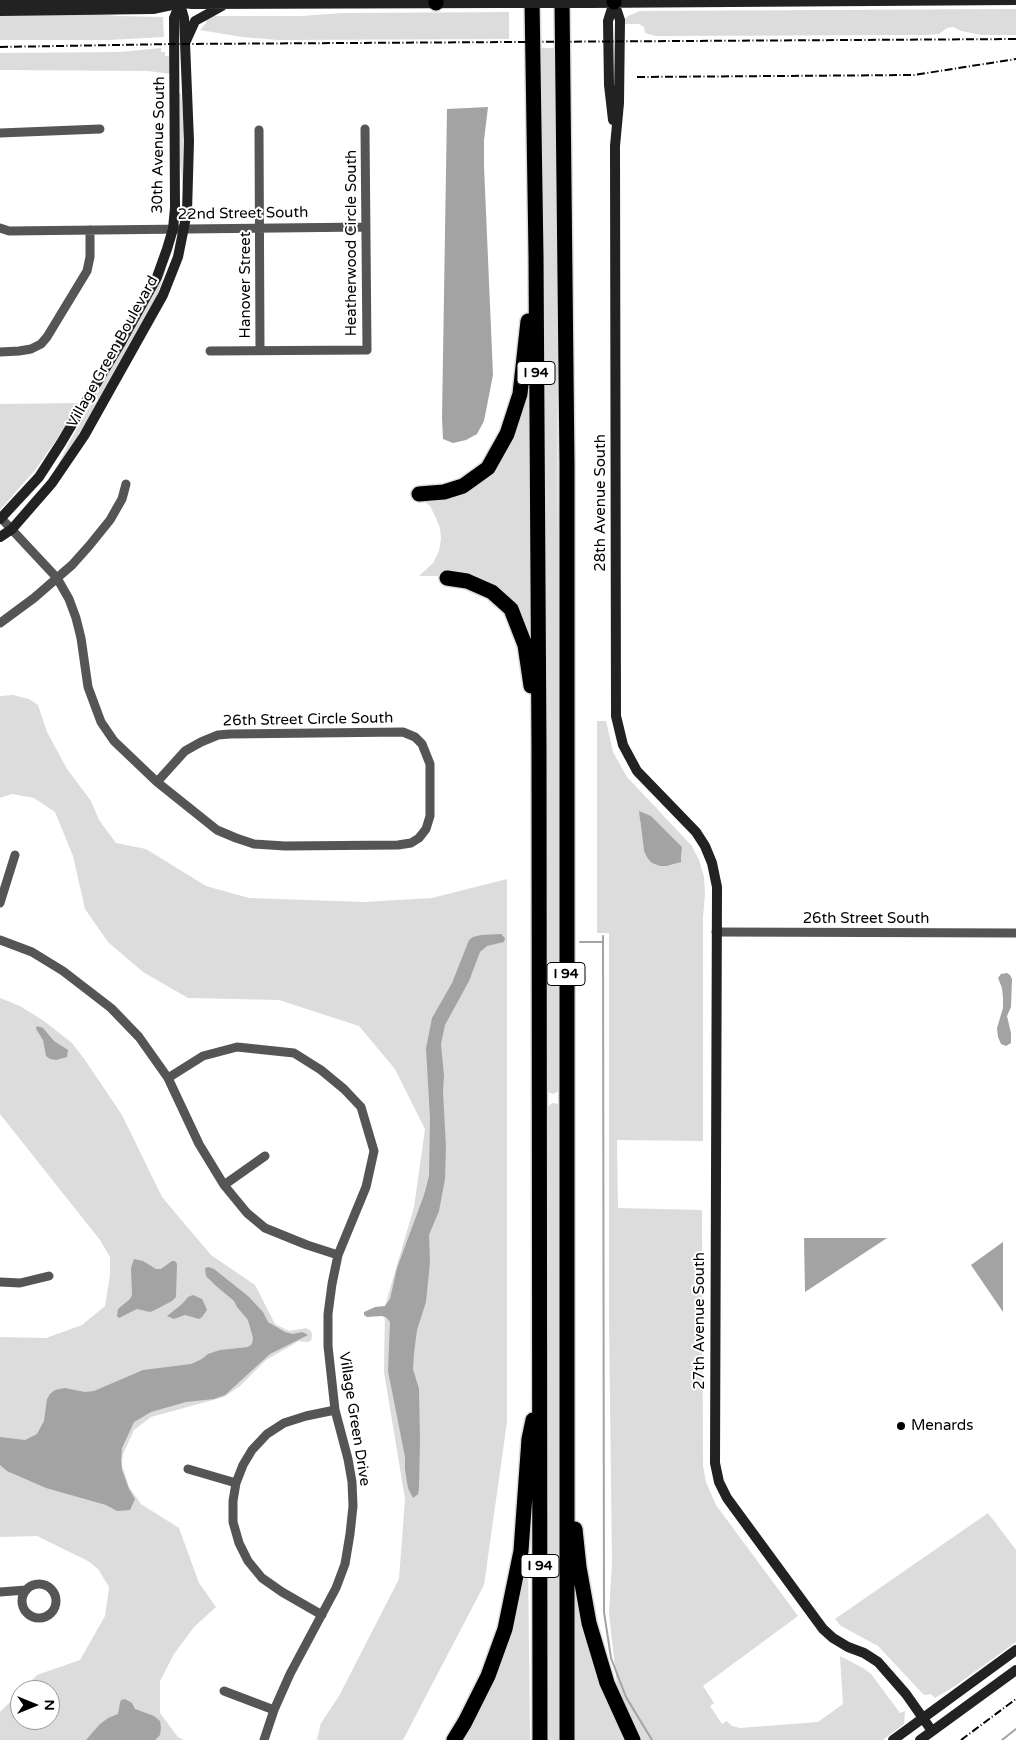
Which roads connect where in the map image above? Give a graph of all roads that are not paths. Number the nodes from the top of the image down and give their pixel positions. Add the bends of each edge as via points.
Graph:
1 (213, 0) edge
2 (532, 0) edge
3 (562, 0) edge
4 (701, 0) edge
5 (1016, 0) edge
6 (0, 1) edge
7 (436, 1) edge
8 (614, 1) edge
9 (661, 1) edge
10 (180, 2) edge
11 (227, 4) junction
12 (40, 6) edge
13 (0, 11) edge
14 (184, 44) junction
15 (100, 129) dead end
16 (365, 129) dead end
17 (259, 130) dead end
18 (0, 133) edge
19 (366, 227) junction
20 (0, 228) edge
21 (259, 228) junction
22 (173, 229) junction
23 (185, 229) junction
24 (90, 230) junction
25 (536, 255) junction
26 (260, 350) junction
27 (210, 351) dead end
28 (0, 352) edge
29 (61, 443) joint
30 (126, 484) dead end
31 (419, 494) dead end
32 (0, 519) edge
33 (12, 529) junction
34 (0, 537) edge
35 (56, 578) junction
36 (447, 578) dead end
37 (0, 623) edge
38 (539, 747) junction
39 (157, 782) junction
40 (696, 832) joint
41 (15, 855) dead end
42 (0, 903) edge
43 (716, 932) junction
44 (1016, 933) edge
45 (0, 940) edge
46 (168, 1078) junction
47 (265, 1156) dead end
48 (224, 1185) junction
49 (338, 1255) junction
50 (49, 1276) dead end
51 (0, 1282) edge
52 (540, 1392) junction
53 (335, 1410) junction
54 (566, 1418) junction
55 (188, 1469) dead end
56 (236, 1483) junction
57 (26, 1590) dead end
58 (0, 1592) edge
59 (322, 1616) junction
60 (1016, 1650) edge
61 (1016, 1670) edge
62 (224, 1692) dead end
63 (274, 1710) junction
64 (923, 1718) junction
65 (932, 1731) junction
66 (264, 1740) edge
67 (454, 1740) edge
68 (540, 1740) edge
69 (567, 1740) edge
70 (633, 1740) edge
71 (893, 1740) edge
72 (920, 1740) edge

1 - 11 street
2 - 25 highway, I 94
3 - 54 highway, I 94 via 566,464
4 - 5 street
4 - 9 street
6 - 12 street
7 - 8 street, bridge
7 - 11 street
8 - 9 street
8 - 40 street, 28th Avenue South via 620,20 615,146 616,716 623,745 637,772
10 - 11 street
10 - 12 street via 154,0
10 - 14 street, Village Green Boulevard
10 - 22 street, 30th Avenue South via 174,18
11 - 14 street via 195,21
12 - 13 street
14 - 23 street, Village Green Boulevard via 189,141
15 - 18 street
16 - 19 street, Heatherwood Circle South
17 - 21 street, Hanover Street
19 - 21 street, 22nd Street South
19 - 26 street, Heatherwood Circle South via 367,350
20 - 24 street, 22nd Street South via 9,231
21 - 23 street, 22nd Street South
21 - 26 street, Hanover Street
22 - 23 street, 22nd Street South
22 - 24 street, 22nd Street South
22 - 29 street, 30th Avenue South via 157,277
23 - 33 street, Village Green Boulevard via 163,295 84,436 52,483
24 - 28 street via 90,257 86,271 47,337 31,349
25 - 31 highway via 520,394 507,434 488,468 463,486 444,492
25 - 38 highway, I 94
26 - 27 street, Heatherwood Circle South
29 - 32 street, Village Green Boulevard via 39,477
30 - 35 street via 110,520 72,565
32 - 33 street, 26th Street Circle South
33 - 34 street, Village Green Boulevard
33 - 35 street, 26th Street Circle South
35 - 37 street
35 - 39 street, 26th Street Circle South via 76,618 88,687 101,722 114,741
36 - 38 highway via 467,581 492,592 511,609 525,644
38 - 52 highway, I 94
39 - 39 street, 26th Street Circle South via 185,751 218,735 403,732 414,737 427,753 430,816 419,838 398,845 267,846 217,830
40 - 43 street, 27th Avenue South via 712,863 716,887
41 - 42 street
43 - 44 street, 26th Street South
43 - 64 street, 27th Avenue South via 715,1463 718,1482 823,1629 833,1638 878,1662
45 - 46 street via 32,952 56,966 111,1008 139,1037
46 - 48 street via 199,1144
46 - 49 street, Village Green Drive via 203,1056 237,1047 294,1053 344,1088 360,1107 374,1151 366,1187
47 - 48 street
48 - 49 street via 247,1213 265,1228
49 - 53 street, Village Green Drive via 328,1314
50 - 51 street via 20,1283
52 - 67 highway via 529,1439 521,1551 505,1629 488,1676
52 - 68 highway, I 94
53 - 56 street via 284,1423 267,1434 242,1465
53 - 59 street, Village Green Drive via 348,1459 353,1506 345,1564
54 - 69 highway, I 94
54 - 70 highway via 578,1567 589,1623 607,1683
55 - 56 street
56 - 59 street via 233,1522 248,1561 262,1578
57 - 58 street
59 - 63 street, Village Green Drive
60 - 64 street
61 - 65 street
62 - 63 street
63 - 66 street, Village Green Drive
64 - 65 street, 27th Avenue South
64 - 71 street
65 - 72 street

